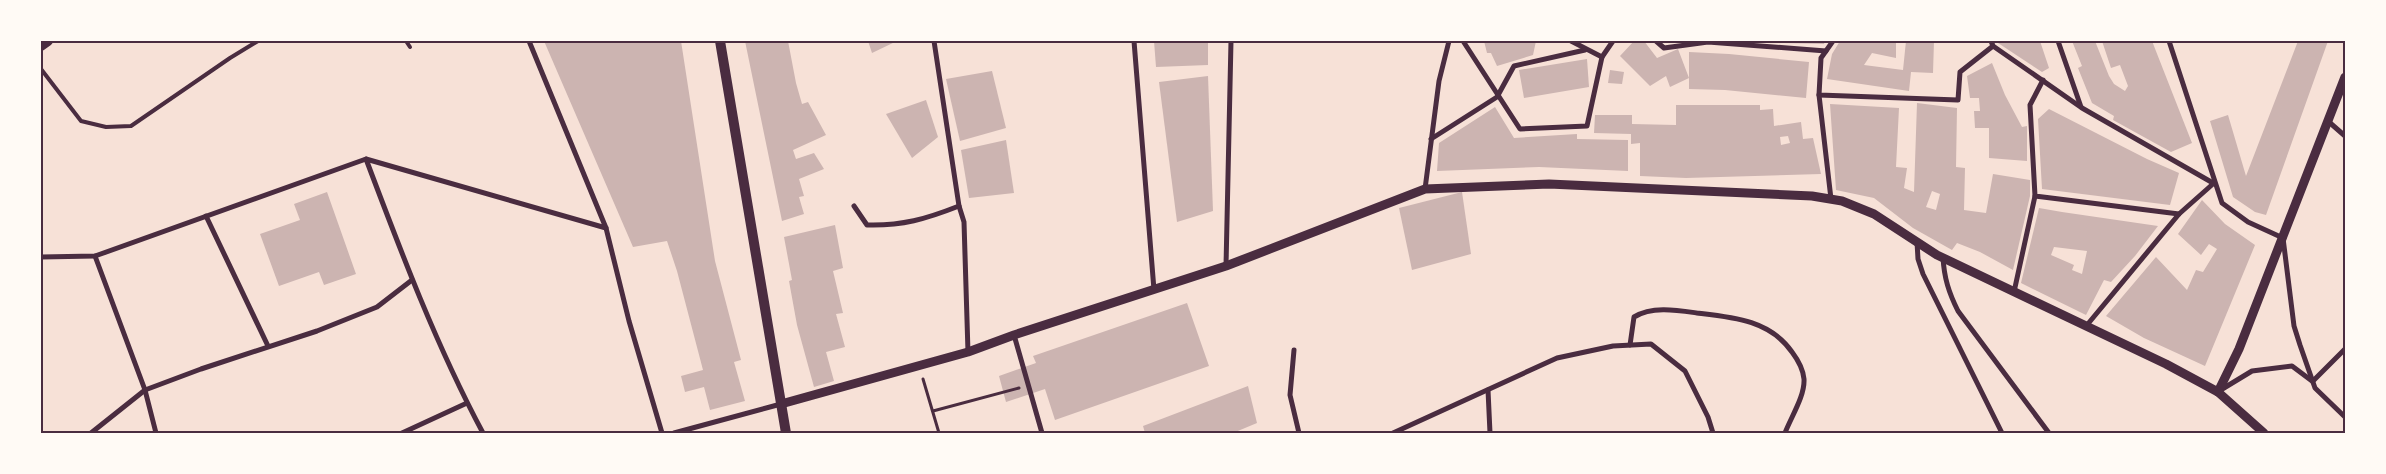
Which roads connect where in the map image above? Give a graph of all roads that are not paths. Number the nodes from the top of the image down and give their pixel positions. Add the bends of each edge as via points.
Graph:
1 (48, 41) edge
2 (258, 41) edge
3 (406, 41) edge
4 (529, 41) edge
5 (720, 41) edge
6 (934, 41) edge
7 (1134, 41) edge
8 (1231, 41) edge
9 (1449, 41) edge
10 (1462, 41) edge
11 (1571, 41) edge
12 (1613, 41) edge
13 (1656, 41) edge
14 (1833, 41) edge
15 (2058, 41) edge
16 (2169, 41) edge
17 (1992, 44) edge
18 (41, 46) edge
19 (410, 47) dead end
20 (1585, 50) junction
21 (1826, 51) junction
22 (1602, 57) junction
23 (41, 69) edge
24 (2345, 77) edge
25 (2043, 80) junction
26 (1819, 95) junction
27 (1497, 97) junction
28 (2082, 108) junction
29 (2329, 122) junction
30 (2345, 136) edge
31 (1432, 139) junction
32 (366, 160) junction
33 (2214, 183) junction
34 (1425, 189) junction
35 (2035, 196) junction
36 (1831, 199) junction
37 (854, 206) dead end
38 (959, 206) junction
39 (2179, 214) junction
40 (206, 216) junction
41 (606, 228) junction
42 (2283, 238) junction
43 (1917, 242) junction
44 (95, 256) junction
45 (41, 257) edge
46 (1943, 257) junction
47 (1226, 266) junction
48 (412, 280) junction
49 (1154, 290) junction
50 (2014, 292) junction
51 (2087, 325) junction
52 (1014, 335) junction
53 (1630, 345) junction
54 (268, 346) junction
55 (2345, 349) edge
56 (1294, 350) dead end
57 (968, 352) junction
58 (2313, 381) junction
59 (145, 390) junction
60 (1488, 390) junction
61 (2218, 392) junction
62 (467, 403) junction
63 (781, 404) junction
64 (2345, 416) edge
65 (91, 433) edge
66 (156, 433) edge
67 (402, 433) edge
68 (482, 433) edge
69 (662, 433) edge
70 (674, 433) edge
71 (786, 433) edge
72 (1042, 433) edge
73 (1299, 433) edge
74 (1393, 433) edge
75 (1490, 433) edge
76 (1713, 433) edge
77 (1785, 433) edge
78 (2002, 433) edge
79 (2049, 433) edge
80 (2264, 433) edge

1 - 18 main road
2 - 23 lane via 131,126 106,127 81,121
3 - 19 lane
4 - 41 street
5 - 63 main road
6 - 38 street
7 - 49 street
8 - 47 street
9 - 31 street via 1439,81
10 - 27 street
11 - 20 street
12 - 22 street
13 - 21 street via 1664,48 1708,42
14 - 21 street
15 - 28 street
16 - 33 street
17 - 25 street
17 - 26 street via 1960,72 1958,100
20 - 22 street
20 - 27 street via 1514,66
21 - 26 street via 1821,58
22 - 27 street via 1587,126 1520,129
24 - 29 street
25 - 28 street
25 - 35 street via 2030,105
26 - 36 street
27 - 31 street
28 - 33 street
29 - 30 street
29 - 42 street
31 - 34 street
32 - 40 street
32 - 41 street
32 - 48 street
33 - 39 street
33 - 42 street via 2222,203 2248,222
34 - 36 street via 1549,184 1768,193
34 - 47 street
35 - 39 street
35 - 50 street
36 - 43 street via 1874,214
37 - 38 street via 867,225 892,225 925,219
38 - 57 street via 964,222
39 - 51 street
40 - 44 street
40 - 54 street
41 - 69 street
42 - 58 street via 2294,326
42 - 61 street via 2239,349
43 - 46 street
43 - 78 street via 1923,274
44 - 45 street
44 - 59 street
46 - 50 street
46 - 79 street via 1944,278 1958,311
47 - 49 street
48 - 54 street via 377,307
48 - 62 street
49 - 52 street
50 - 51 street
51 - 61 street
52 - 57 street
52 - 72 street
53 - 60 street via 1557,358
53 - 76 street via 1651,344 1685,371
53 - 77 street via 1634,317 1658,310 1734,317 1758,324 1782,338 1800,364 1804,380
54 - 59 street
55 - 58 street
56 - 73 street via 1290,395
57 - 63 street
58 - 61 street via 2292,366 2272,368 2252,371
58 - 64 street via 2315,388
59 - 65 street
59 - 66 street
60 - 74 street
60 - 75 street
61 - 80 street
62 - 67 street
62 - 68 street
63 - 70 street
63 - 71 main road

